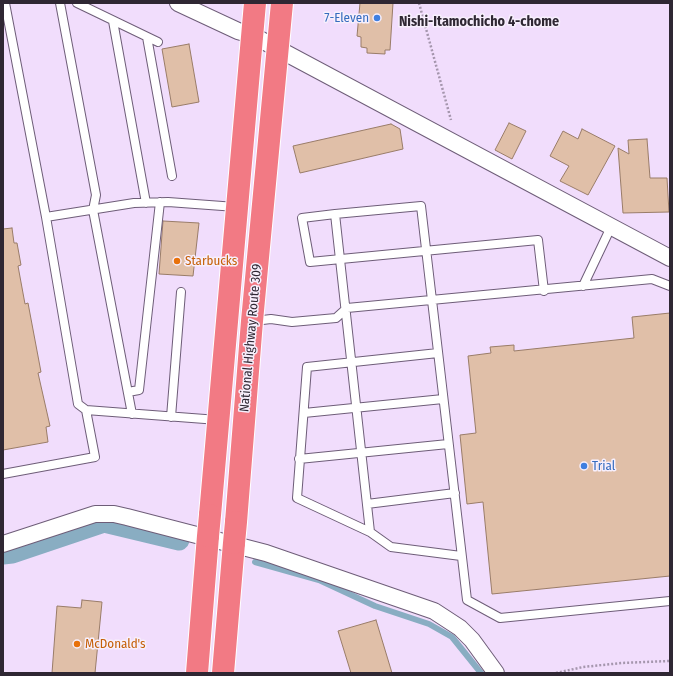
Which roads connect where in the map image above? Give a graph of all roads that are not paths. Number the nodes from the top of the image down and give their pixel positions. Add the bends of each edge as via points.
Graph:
1 (5, 3) edge
2 (60, 3) edge
3 (77, 3) edge
4 (178, 3) edge
5 (255, 3) edge
6 (282, 3) edge
7 (113, 21) junction
8 (252, 35) junction
9 (147, 37) junction
10 (158, 42) dead end
11 (278, 48) junction
12 (172, 176) dead end
13 (160, 202) junction
14 (146, 203) junction
15 (237, 207) junction
16 (93, 210) junction
17 (335, 214) junction
18 (46, 217) junction
19 (611, 227) junction
20 (426, 250) junction
21 (670, 258) edge
22 (341, 259) junction
23 (583, 286) junction
24 (670, 286) edge
25 (544, 291) junction
26 (181, 292) dead end
27 (432, 301) junction
28 (347, 308) junction
29 (252, 321) junction
30 (438, 352) junction
31 (351, 362) junction
32 (128, 392) junction
33 (443, 399) junction
34 (356, 408) junction
35 (86, 410) junction
36 (304, 413) junction
37 (132, 414) junction
38 (171, 417) junction
39 (219, 420) junction
40 (448, 444) junction
41 (360, 453) junction
42 (299, 459) junction
43 (3, 474) edge
44 (455, 493) junction
45 (367, 504) junction
46 (370, 532) junction
47 (208, 537) junction
48 (3, 544) edge
49 (234, 544) junction
50 (461, 556) junction
51 (670, 601) edge
52 (197, 673) edge
53 (223, 673) edge
54 (496, 673) edge

1 - 18 lane
2 - 16 lane via 96,195
3 - 7 lane
4 - 8 street
5 - 8 highway, National Highway Route 309
6 - 11 highway, National Highway Route 309
7 - 9 lane
7 - 14 lane
8 - 11 street
8 - 15 highway, National Highway Route 309
9 - 10 lane
9 - 12 lane
11 - 19 street
11 - 29 highway, National Highway Route 309
13 - 14 lane
13 - 15 lane
13 - 32 lane via 139,390
14 - 16 lane
15 - 39 highway, National Highway Route 309
16 - 18 lane
16 - 32 lane
17 - 20 lane via 421,206
17 - 22 lane
17 - 22 lane via 302,218 310,262
18 - 35 lane via 78,404
19 - 21 street
19 - 23 lane
20 - 22 lane
20 - 25 lane via 538,240
20 - 27 lane
22 - 28 lane
23 - 24 lane via 652,279
23 - 25 lane
25 - 27 lane
26 - 38 lane
27 - 28 lane
27 - 30 lane
28 - 29 lane via 336,318 292,322 271,318
28 - 31 lane
29 - 49 highway, National Highway Route 309, bridge
30 - 31 lane
30 - 33 lane
31 - 34 lane
31 - 36 lane via 307,367
32 - 37 lane
33 - 34 lane
33 - 40 lane
34 - 36 lane
34 - 41 lane
35 - 37 lane
35 - 43 lane via 95,457
36 - 42 lane
37 - 38 lane
38 - 39 lane
39 - 47 highway, National Highway Route 309, bridge
40 - 41 lane
40 - 44 lane
41 - 42 lane
41 - 45 lane
42 - 46 lane via 297,498
44 - 45 lane
44 - 50 lane
45 - 46 lane
46 - 50 lane via 391,547
47 - 48 street via 103,513
47 - 49 street
47 - 52 highway, National Highway Route 309
49 - 53 highway, National Highway Route 309
49 - 54 street via 434,611 460,628
50 - 51 lane via 467,600 500,618

